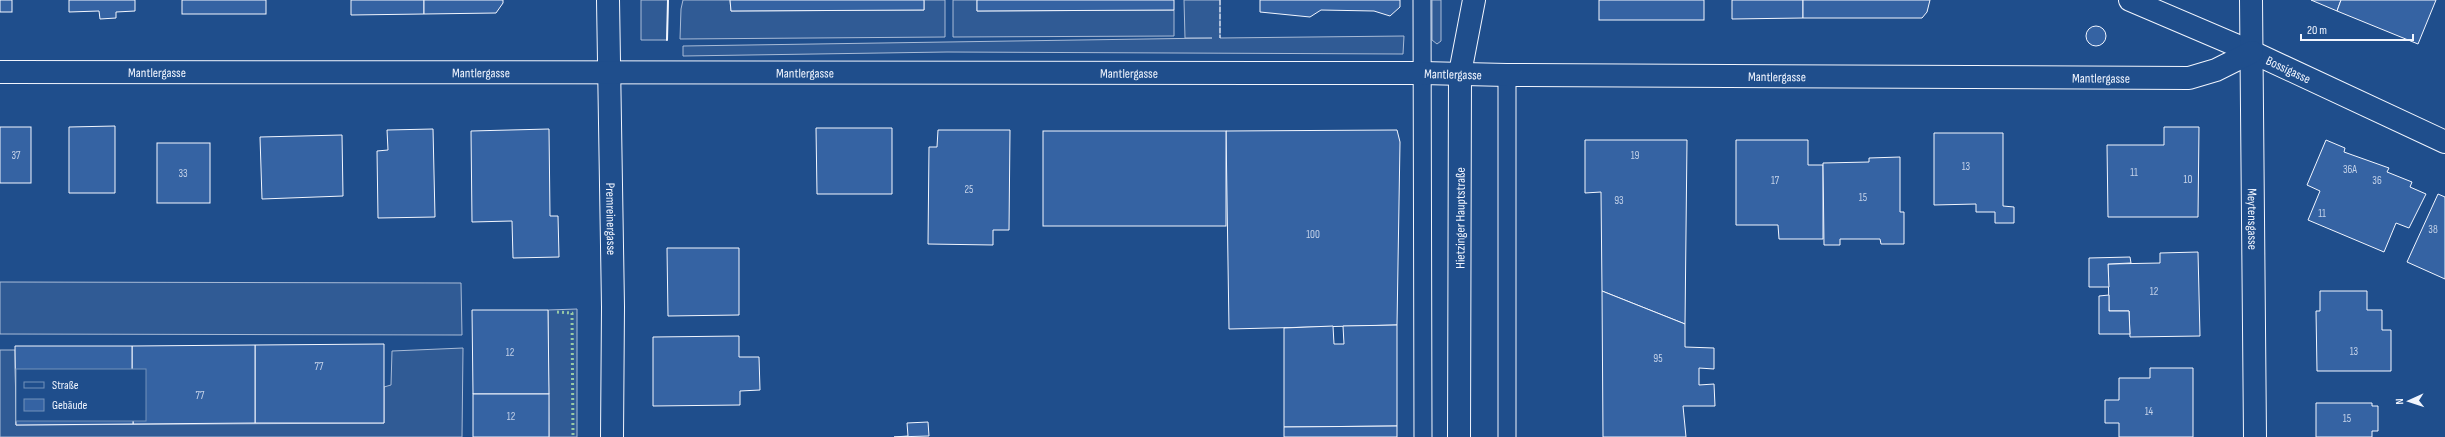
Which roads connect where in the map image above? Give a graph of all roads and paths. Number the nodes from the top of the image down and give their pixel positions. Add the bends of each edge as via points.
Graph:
1 (608, 0) edge
2 (1422, 0) edge
3 (1474, 0) edge
4 (2130, 0) edge
5 (2251, 0) edge
6 (2252, 52) junction
7 (0, 72) edge
8 (1422, 72) junction
9 (608, 74) junction
10 (1460, 74) junction
11 (1507, 75) junction
12 (2445, 142) edge
13 (612, 437) edge
14 (1423, 437) edge
15 (1459, 437) edge
16 (1507, 437) edge
17 (2255, 437) edge

1 - 9 street, Premreinergasse
2 - 8 lane
3 - 10 street, Hietzinger Hauptstraße
4 - 6 street, Bossigasse
5 - 6 street, Meytensgasse
6 - 11 street, Mantlergasse via 2216,70 2189,78
6 - 12 street, Bossigasse
6 - 17 street, Meytensgasse
7 - 9 street, Mantlergasse
8 - 9 street, Mantlergasse via 674,71
8 - 10 street, Mantlergasse
8 - 14 lane
9 - 13 street, Premreinergasse via 613,308
10 - 11 street, Mantlergasse
10 - 15 street, Hietzinger Hauptstraße
11 - 16 lane

